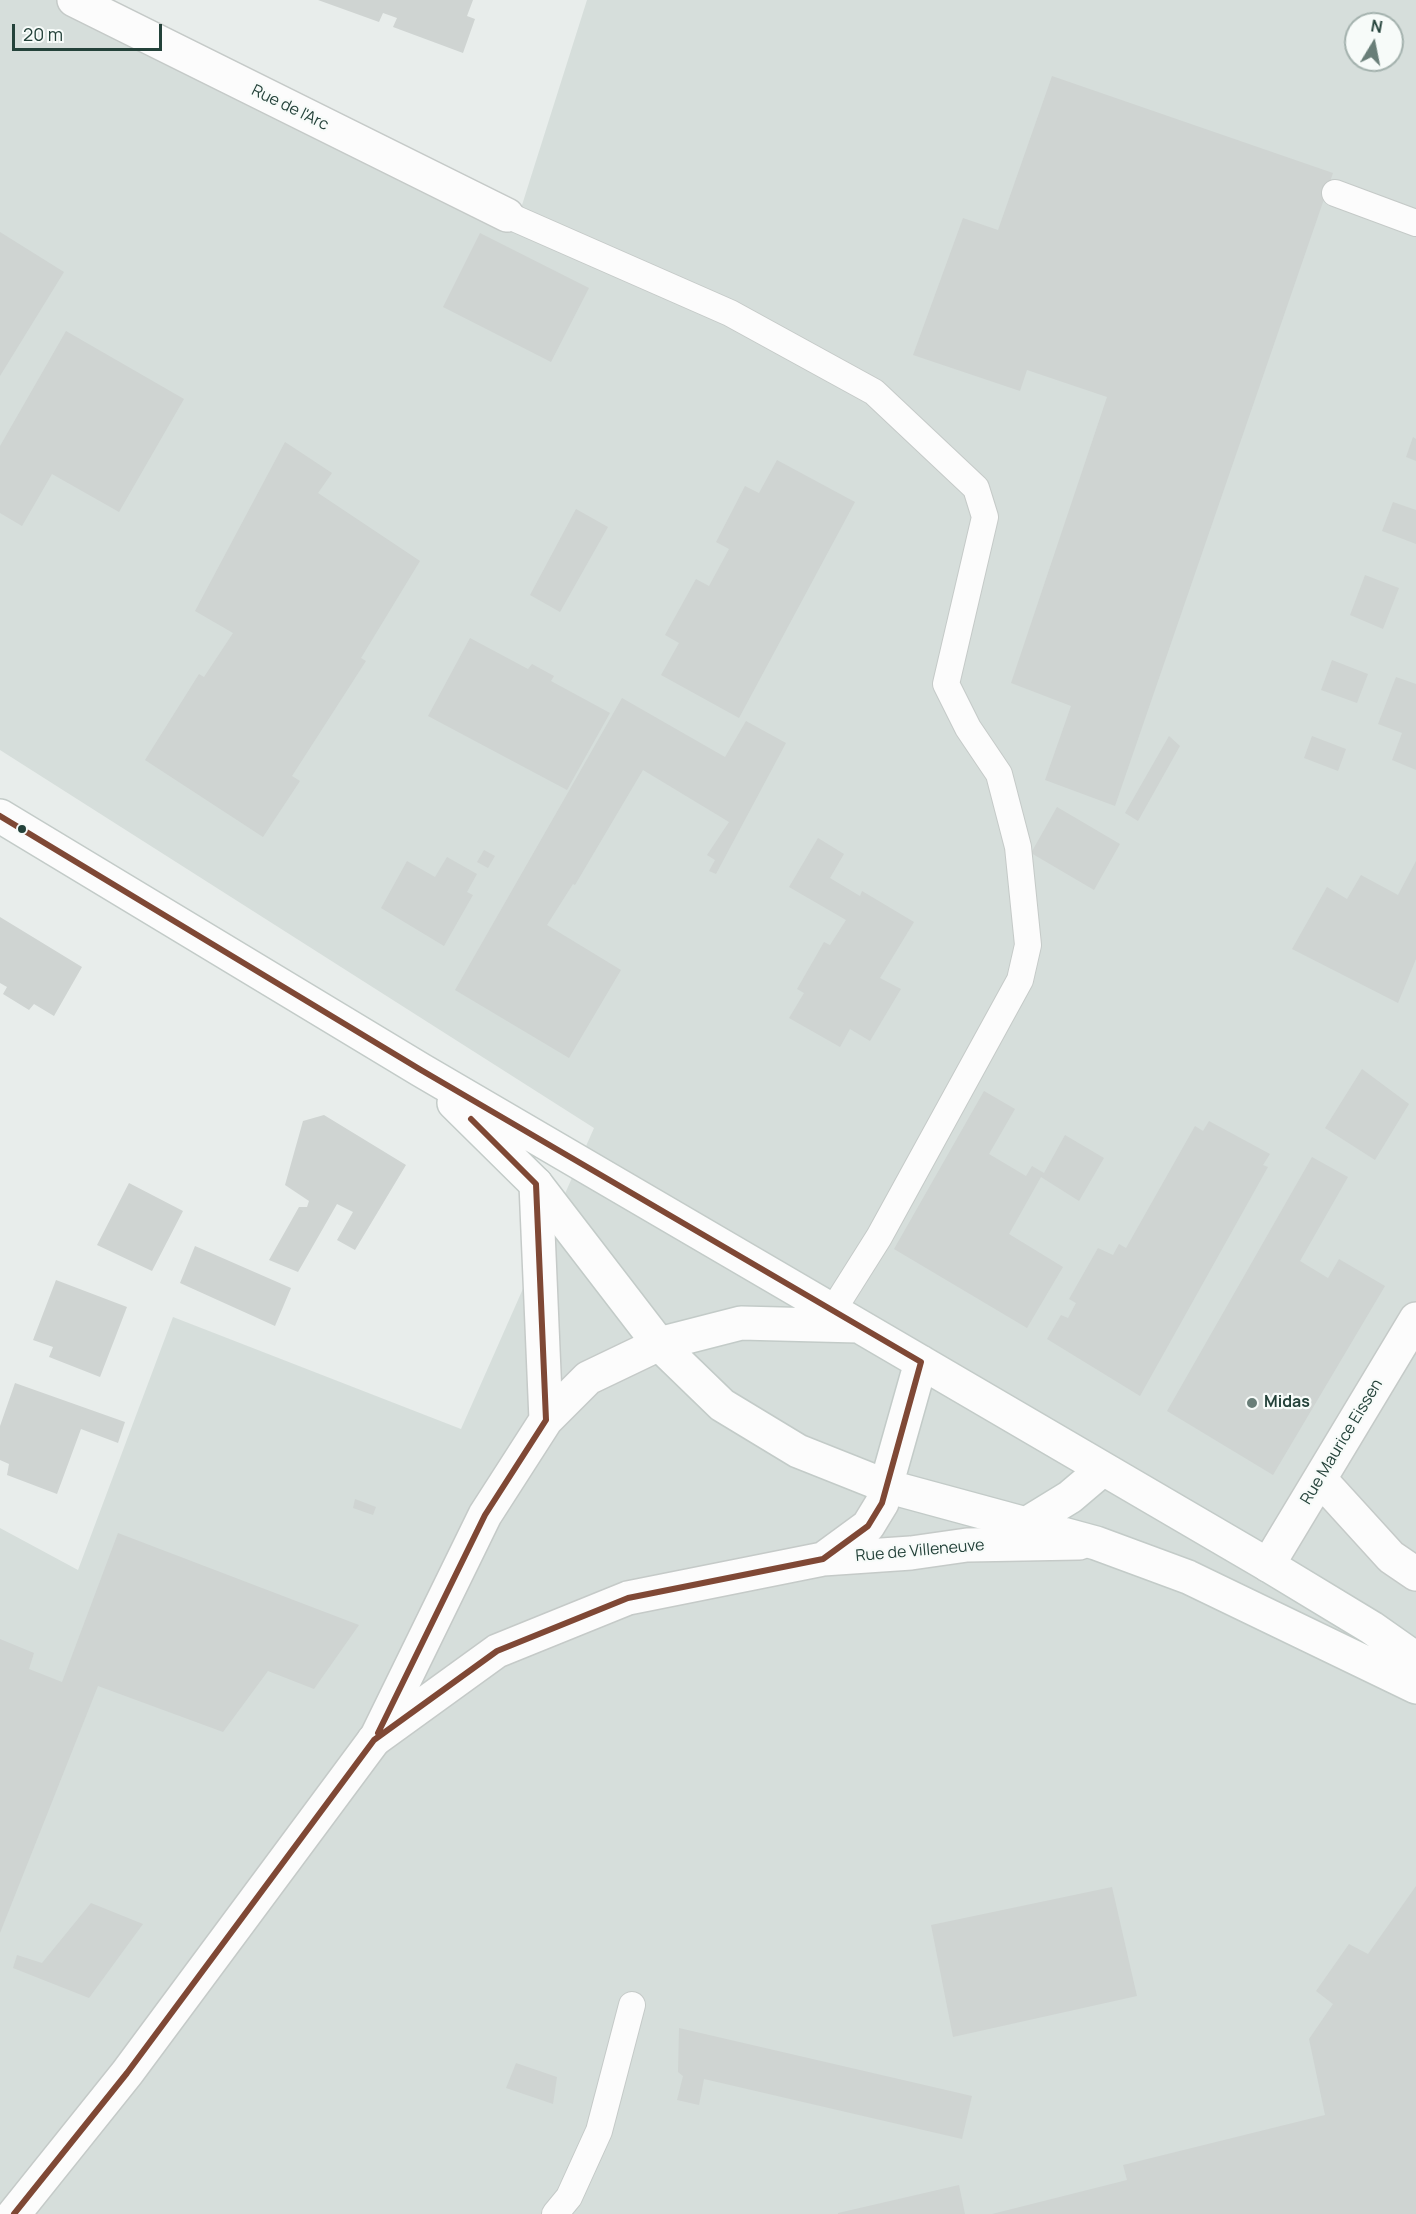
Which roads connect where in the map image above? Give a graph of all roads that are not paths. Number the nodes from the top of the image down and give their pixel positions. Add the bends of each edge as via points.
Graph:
1 (74, 0) edge
2 (1335, 193) dead end
3 (507, 215) joint
4 (1416, 224) edge
5 (0, 816) edge
6 (421, 1070) junction
7 (536, 1184) junction
8 (846, 1318) junction
9 (1416, 1319) edge
10 (659, 1344) junction
11 (921, 1362) junction
12 (546, 1420) junction
13 (1103, 1470) junction
14 (1320, 1479) junction
15 (886, 1486) junction
16 (1026, 1524) junction
17 (1096, 1543) junction
18 (823, 1559) junction
19 (1268, 1565) junction
20 (1416, 1574) edge
21 (1416, 1659) edge
22 (1416, 1688) edge
23 (374, 1740) junction
24 (632, 2005) dead end
25 (14, 2214) edge
26 (555, 2214) edge

1 - 3 main road, Rue de l'Arc
2 - 4 lane
3 - 8 lane via 729,313 874,392 976,488 985,517 946,684 968,728 999,774 1018,847 1028,945 1020,980 879,1237
5 - 6 main road
6 - 7 main road, Rue de Villeneuve
6 - 8 main road
7 - 10 main road, Rue de Villeneuve
7 - 12 main road
8 - 10 main road via 741,1323
8 - 11 main road
9 - 14 main road, Rue Maurice Eissen
10 - 12 main road via 588,1378
10 - 15 main road, Rue de Villeneuve via 722,1405 798,1451
11 - 13 main road
11 - 15 main road
12 - 23 main road via 486,1515
13 - 16 main road via 1070,1497
13 - 19 main road
14 - 19 main road, Rue Maurice Eissen
14 - 20 main road via 1390,1557
15 - 16 main road, Rue de Villeneuve
15 - 18 main road via 882,1503 868,1526
16 - 17 main road, Rue de Villeneuve
17 - 18 main road, Rue de Villeneuve via 968,1545
17 - 22 main road, Rue de Villeneuve via 1188,1577
18 - 23 main road, Rue de Villeneuve via 628,1598 497,1651
19 - 21 main road
23 - 25 main road, Rue de Villeneuve via 126,2073
24 - 26 lane via 599,2131 569,2197

